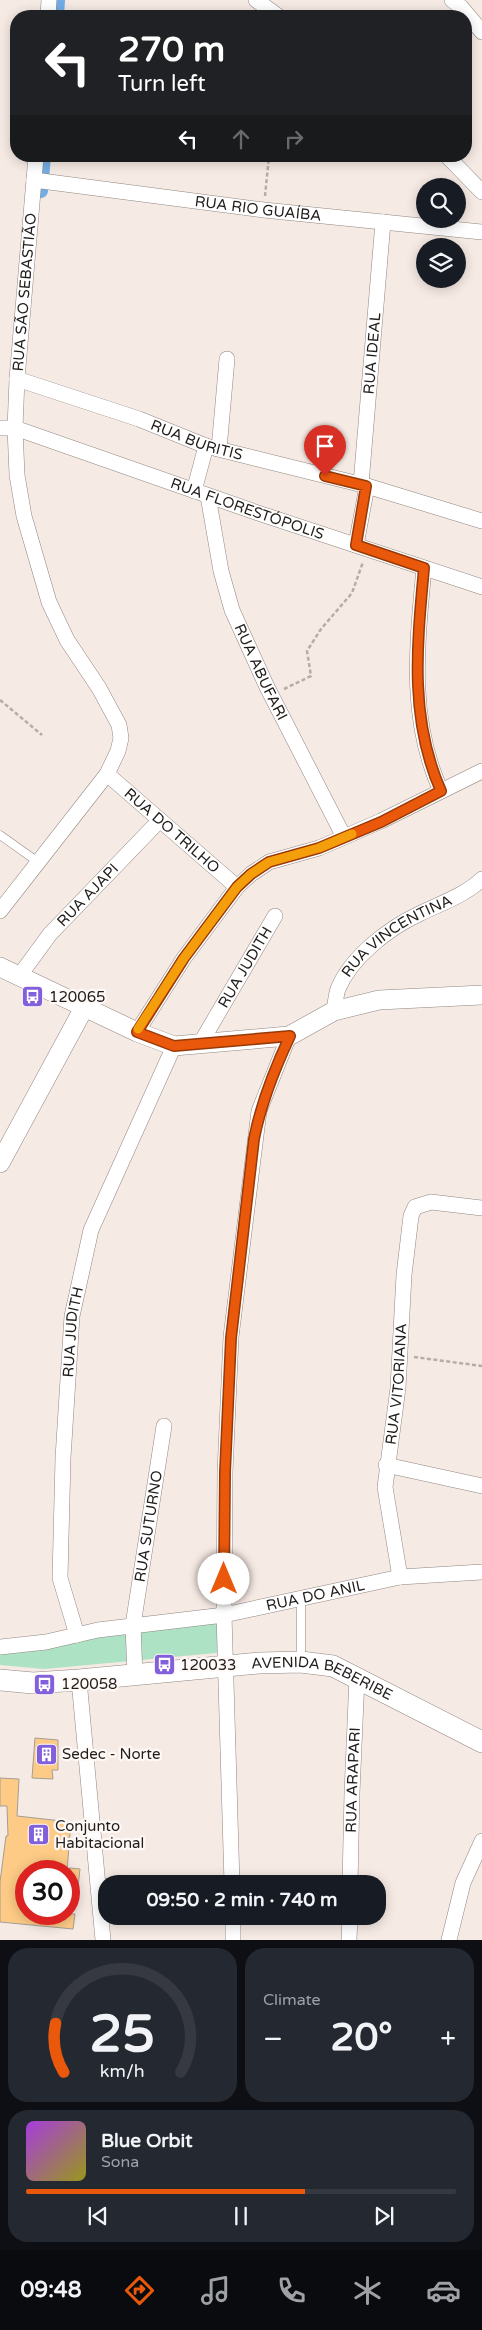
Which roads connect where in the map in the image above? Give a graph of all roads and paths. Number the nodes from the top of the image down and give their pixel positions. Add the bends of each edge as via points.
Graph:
1 (256, 0) edge
2 (452, 0) edge
3 (270, 10) edge
4 (464, 10) edge
5 (472, 20) edge
6 (482, 32) edge
7 (37, 162) edge
8 (268, 162) edge
9 (453, 162) edge
10 (42, 181) junction
11 (482, 192) edge
12 (264, 210) junction
13 (383, 222) junction
14 (482, 232) edge
15 (227, 359) dead end
16 (23, 381) junction
17 (7, 428) edge
18 (213, 448) junction
19 (363, 485) junction
20 (201, 493) junction
21 (482, 521) edge
22 (362, 548) junction
23 (424, 568) junction
24 (482, 587) edge
25 (271, 695) junction
26 (0, 700) edge
27 (42, 735) dead end
28 (482, 771) edge
29 (107, 774) junction
30 (441, 791) junction
31 (160, 820) junction
32 (0, 835) edge
33 (344, 837) junction
34 (38, 862) junction
35 (482, 879) edge
36 (237, 887) junction
37 (0, 911) edge
38 (276, 916) dead end
39 (0, 967) edge
40 (20, 975) junction
41 (482, 995) edge
42 (85, 1006) junction
43 (334, 1012) junction
44 (137, 1032) junction
45 (290, 1036) junction
46 (200, 1044) junction
47 (174, 1046) junction
48 (0, 1163) edge
49 (482, 1208) edge
50 (401, 1356) junction
51 (482, 1366) edge
52 (164, 1426) dead end
53 (386, 1465) junction
54 (482, 1486) edge
55 (482, 1572) edge
56 (400, 1577) junction
57 (301, 1598) junction
58 (224, 1615) junction
59 (133, 1625) junction
60 (77, 1635) junction
61 (0, 1646) edge
62 (301, 1662) junction
63 (227, 1667) junction
64 (135, 1676) junction
65 (358, 1677) junction
66 (0, 1680) edge
67 (79, 1680) junction
68 (482, 1740) edge
69 (482, 1840) edge
70 (232, 1875) edge
71 (350, 1875) edge
72 (233, 1925) edge
73 (350, 1925) edge
74 (104, 1940) edge
75 (233, 1940) edge
76 (349, 1940) edge
77 (449, 1940) edge

1 - 3 street
2 - 4 street
5 - 6 street
7 - 10 street, RUA SÃO SEBASTIÃO
8 - 12 path
9 - 11 street
10 - 12 street, RUA RIO GUAÍBA
10 - 16 street, RUA SÃO SEBASTIÃO
12 - 13 street, RUA RIO GUAÍBA
13 - 14 street, RUA RIO GUAÍBA
13 - 19 street, RUA IDEAL
15 - 18 street
16 - 17 street, RUA SÃO SEBASTIÃO
16 - 18 street, RUA BURITIS via 140,419
17 - 20 street, RUA FLORESTÓPOLIS
17 - 29 street, RUA SÃO SEBASTIÃO via 19,493 49,602 119,725 121,738
18 - 19 street, RUA BURITIS
18 - 20 street
19 - 21 street, RUA BURITIS
19 - 22 street, RUA IDEAL
20 - 22 street, RUA FLORESTÓPOLIS
20 - 25 street, RUA ABUFARI via 232,610
22 - 23 street, RUA FLORESTÓPOLIS
22 - 25 path via 352,593 306,651 311,676
23 - 24 street, RUA FLORESTÓPOLIS
23 - 30 street via 417,702 431,770
25 - 33 street, RUA ABUFARI
26 - 27 path
28 - 30 street
29 - 31 street, RUA DO TRILHO
29 - 34 street, RUA SÃO SEBASTIÃO
30 - 33 street
31 - 36 street, RUA DO TRILHO
31 - 40 street, RUA AJAPI via 50,934
32 - 34 lane
33 - 36 street via 319,848 269,862
34 - 37 street, RUA SÃO SEBASTIÃO
35 - 43 street, RUA VINCENTINA via 460,895 416,915 385,935 352,967 338,989
36 - 44 street via 184,958
38 - 46 street, RUA JUDITH
39 - 40 street
40 - 42 street
41 - 43 street via 379,1000
42 - 44 street
42 - 48 street
43 - 45 street
44 - 47 street
45 - 46 street
45 - 58 street via 259,1112 231,1338 225,1472
46 - 47 street
47 - 60 street, RUA JUDITH via 91,1230 72,1316 60,1578
49 - 50 street, RUA VITORIANA via 431,1202 415,1207 411,1216 404,1275
50 - 51 path
50 - 53 street, RUA VITORIANA
52 - 59 street, RUA SUTURNO
53 - 54 street
53 - 56 street, RUA VITORIANA via 387,1507
55 - 56 street, RUA DO ANIL
56 - 57 street, RUA DO ANIL
57 - 58 street, RUA DO ANIL
57 - 62 lane
58 - 59 street, RUA DO ANIL
58 - 63 street
59 - 60 street, RUA DO ANIL
59 - 64 street, RUA SUTURNO
60 - 61 street, RUA DO ANIL via 46,1642
62 - 63 main road, AVENIDA BEBERIBE
62 - 65 main road, AVENIDA BEBERIBE via 332,1666
63 - 64 main road, AVENIDA BEBERIBE
63 - 70 street
64 - 67 main road, AVENIDA BEBERIBE
65 - 68 main road, AVENIDA BEBERIBE
65 - 71 street, RUA ARAPARI
66 - 67 main road, AVENIDA BEBERIBE via 33,1683
67 - 74 street
69 - 77 street via 463,1883
72 - 75 street
73 - 76 street

